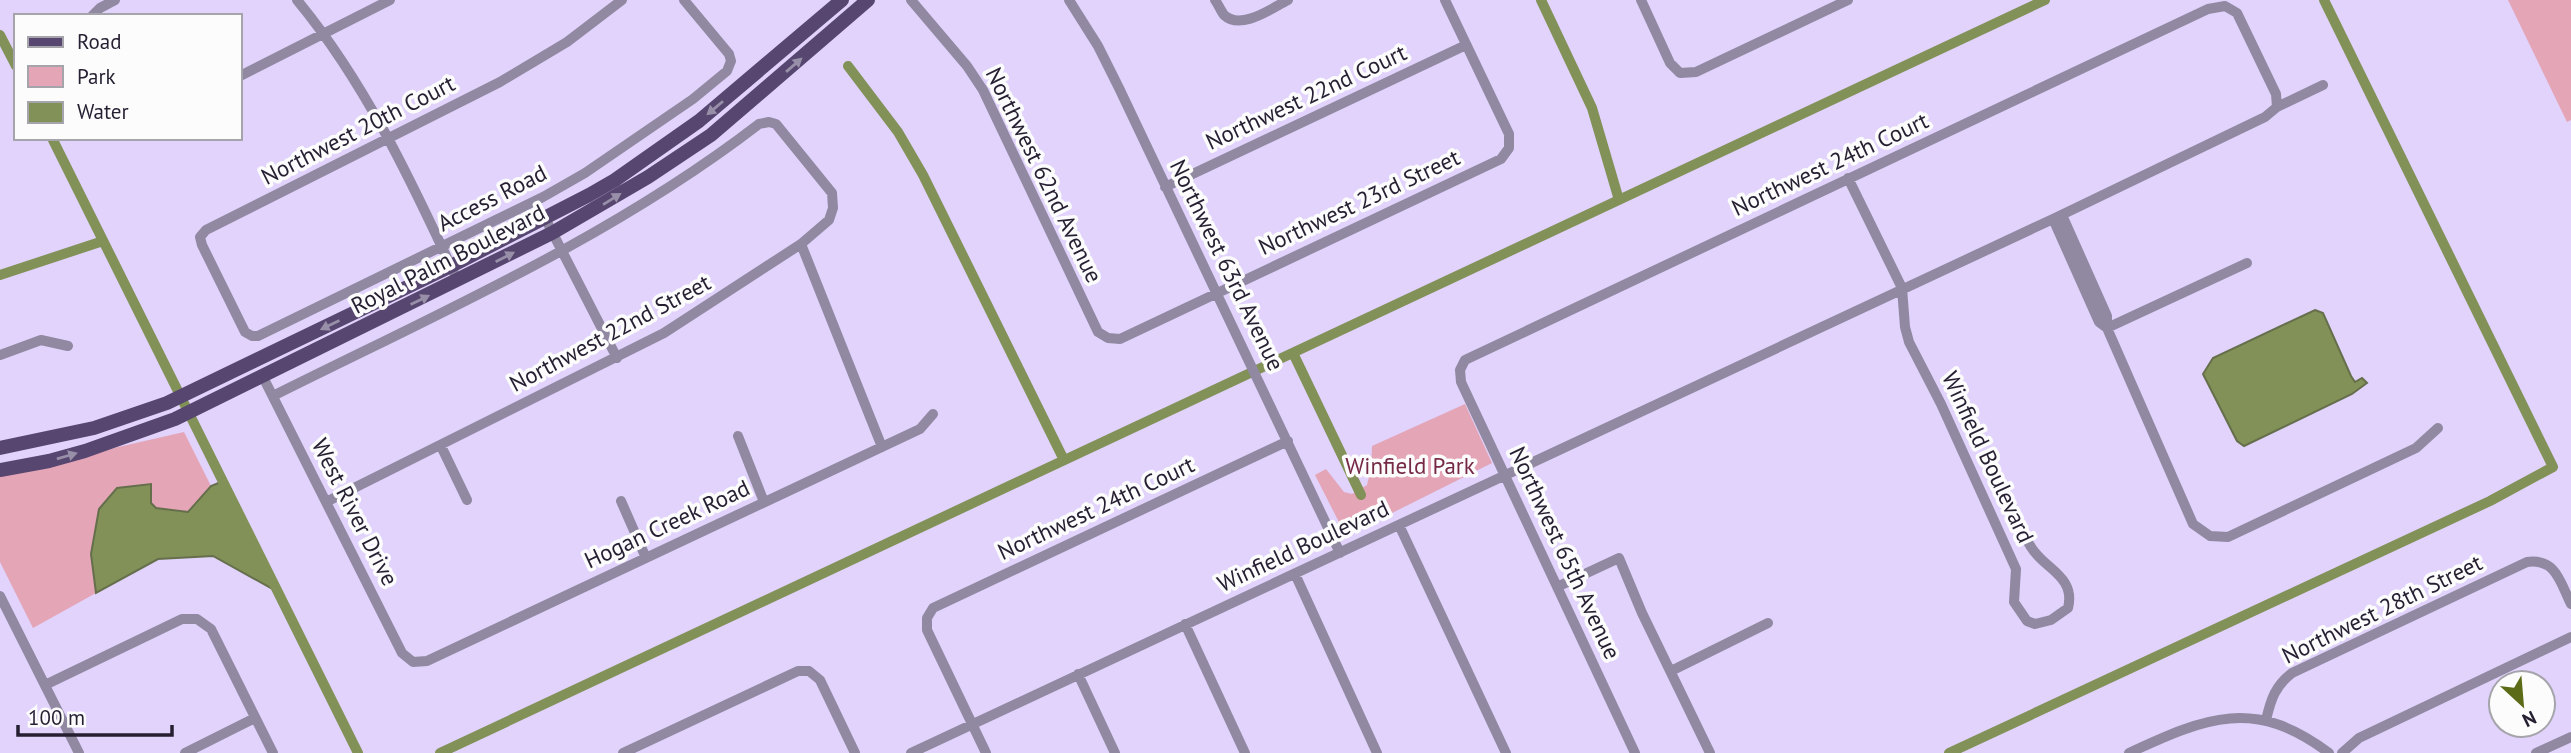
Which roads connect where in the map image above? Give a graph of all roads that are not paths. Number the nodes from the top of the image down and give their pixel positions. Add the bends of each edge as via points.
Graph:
1 (115, 0) edge
2 (297, 0) edge
3 (390, 0) edge
4 (622, 0) edge
5 (684, 0) edge
6 (842, 0) edge
7 (868, 0) edge
8 (911, 0) edge
9 (1069, 0) edge
10 (1215, 0) edge
11 (1288, 0) edge
12 (1445, 0) edge
13 (1641, 0) edge
14 (1849, 0) edge
15 (94, 14) edge
16 (325, 33) junction
17 (1466, 45) junction
18 (242, 75) edge
19 (2323, 85) dead end
20 (2277, 107) junction
21 (386, 139) junction
22 (1848, 178) junction
23 (1165, 187) junction
24 (2057, 217) junction
25 (545, 218) junction
26 (552, 233) junction
27 (801, 244) junction
28 (442, 247) junction
29 (562, 252) junction
30 (2247, 262) dead end
31 (451, 266) junction
32 (458, 282) junction
33 (1902, 288) junction
34 (1216, 292) junction
35 (2107, 328) junction
36 (244, 332) joint
37 (1108, 338) joint
38 (68, 346) dead end
39 (0, 355) edge
40 (617, 358) junction
41 (1460, 370) joint
42 (263, 377) junction
43 (273, 396) junction
44 (933, 414) dead end
45 (2438, 428) dead end
46 (738, 436) dead end
47 (1288, 441) junction
48 (441, 446) junction
49 (882, 447) junction
50 (0, 448) edge
51 (0, 470) edge
52 (1505, 474) junction
53 (2001, 487) dead end
54 (467, 500) dead end
55 (621, 500) dead end
56 (326, 502) junction
57 (764, 502) junction
58 (1399, 525) junction
59 (1340, 552) junction
60 (646, 558) junction
61 (1295, 575) junction
62 (1559, 586) junction
63 (0, 596) edge
64 (2571, 604) edge
65 (1185, 624) junction
66 (1768, 624) dead end
67 (2571, 637) edge
68 (413, 662) joint
69 (1671, 671) junction
70 (1078, 674) junction
71 (45, 685) junction
72 (255, 718) junction
73 (2266, 720) junction
74 (972, 724) junction
75 (2571, 737) edge
76 (2154, 741) junction
77 (79, 753) edge
78 (186, 753) edge
79 (273, 753) edge
80 (623, 753) edge
81 (855, 753) edge
82 (911, 753) edge
83 (986, 753) edge
84 (1115, 753) edge
85 (1245, 753) edge
86 (1377, 753) edge
87 (1506, 753) edge
88 (1635, 753) edge
89 (1710, 753) edge
90 (2129, 753) edge
91 (2160, 753) edge
92 (2329, 753) edge
93 (2342, 753) edge
94 (2536, 753) edge

1 - 15 street
2 - 16 street
3 - 16 street
4 - 21 street, Northwest 20th Court via 567,42 500,82
5 - 28 street, Access Road via 729,54 727,71 634,141 543,197
6 -> 25 main road, Royal Palm Boulevard via 699,121 615,180
26 -> 7 main road, Royal Palm Boulevard via 711,135
8 - 37 street, Northwest 62nd Avenue via 983,90 1098,332
9 - 23 street, Northwest 63rd Avenue via 1098,46
10 - 11 street via 1224,15 1234,20 1246,20
12 - 17 street
13 - 14 street via 1670,63 1680,73 1696,72
16 - 18 street
16 - 21 street
17 - 23 street, Northwest 22nd Court
17 - 34 street, Northwest 23rd Street via 1508,134 1509,148 1501,159
19 - 20 street, Winfield Boulevard
20 - 22 street, Northwest 24th Court via 2276,94 2237,13 2225,6 2208,9
20 - 24 street, Winfield Boulevard via 2265,117
21 - 28 street
21 - 36 street, Northwest 20th Court via 200,237
22 - 33 street
22 - 41 street, Northwest 24th Court via 1465,360
23 - 34 street, Northwest 63rd Avenue
24 - 33 street, Winfield Boulevard
24 - 35 street via 2107,316
25 - 26 street
25 - 31 main road, Royal Palm Boulevard
26 - 29 street
32 -> 26 main road, Royal Palm Boulevard
27 - 29 street, Northwest 22nd Street via 828,220 832,193 776,124 769,122 759,124 663,191
27 - 40 street, Northwest 22nd Street via 675,327
27 - 49 street
28 - 31 street
28 - 36 street, Access Road via 258,336
29 - 40 street
29 - 43 street
30 - 35 street
31 - 32 street
31 -> 50 main road, Royal Palm Boulevard via 167,403 94,428
42 -> 32 main road, Royal Palm Boulevard
33 - 52 street, Winfield Boulevard
33 - 53 street, Winfield Boulevard via 1909,342 2016,569 2014,602 2027,621 2051,620 2068,608 2067,586 2031,548
34 - 37 street, Northwest 23rd Street via 1120,339
34 - 47 street, Northwest 63rd Avenue
35 - 45 street via 2193,524 2210,536 2228,537 2416,448
38 - 39 street via 41,340
40 - 48 street, Northwest 22nd Street
41 - 52 street, Northwest 65th Avenue via 1461,382
42 - 43 street, West River Drive
51 -> 42 main road, Royal Palm Boulevard via 120,440
43 - 56 street, West River Drive
44 - 49 street, Hogan Creek Road via 920,429
46 - 57 street
47 - 59 street, Northwest 63rd Avenue
47 - 74 street, Northwest 24th Court via 933,608 927,630
48 - 54 street
48 - 56 street, Northwest 22nd Street
49 - 57 street, Hogan Creek Road
52 - 58 street, Winfield Boulevard
52 - 62 street, Northwest 65th Avenue
55 - 60 street
56 - 68 street, West River Drive via 402,653
57 - 60 street, Hogan Creek Road
58 - 59 street, Winfield Boulevard
58 - 87 street
59 - 61 street, Winfield Boulevard
60 - 68 street, Hogan Creek Road via 427,661
61 - 65 street, Winfield Boulevard
61 - 86 street
62 - 69 street via 1619,558
62 - 88 street, Northwest 65th Avenue
63 - 71 street
64 - 73 street, Northwest 28th Street via 2552,567 2541,560 2527,562 2292,673 2271,697
65 - 70 street, Winfield Boulevard
65 - 85 street
66 - 69 street
67 - 93 street via 2359,738
69 - 89 street
70 - 74 street, Winfield Boulevard
70 - 84 street
71 - 72 street via 182,618 197,619 211,629
71 - 77 street
72 - 78 street
72 - 79 street
73 - 76 street via 2226,719 2190,726
73 - 92 street via 2289,728
74 - 82 street, Winfield Boulevard
74 - 83 street
75 - 94 street
76 - 90 street
76 - 91 street
80 - 81 street via 797,671 809,671 820,680

